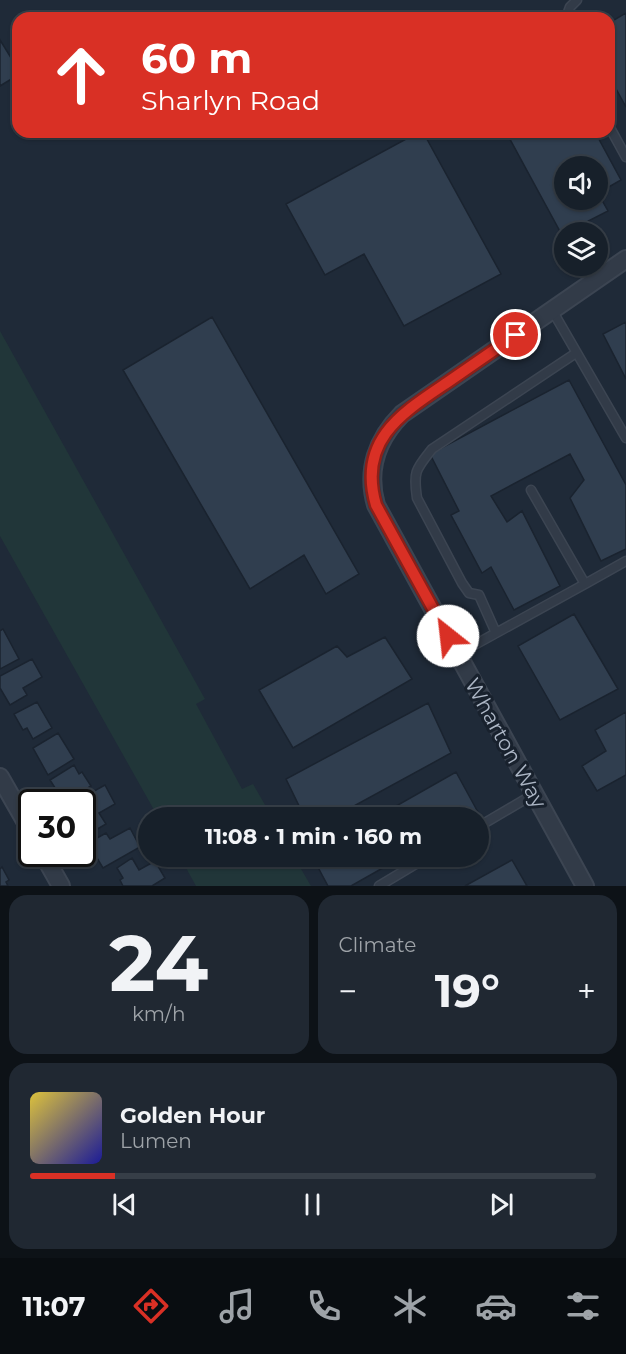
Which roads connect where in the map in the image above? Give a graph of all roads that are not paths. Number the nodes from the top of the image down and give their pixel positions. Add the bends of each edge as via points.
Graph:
1 (577, 0) edge
2 (568, 12) edge
3 (615, 137) edge
4 (626, 157) edge
5 (626, 259) edge
6 (552, 310) junction
7 (576, 353) junction
8 (626, 438) edge
9 (531, 490) dead end
10 (626, 561) edge
11 (585, 584) junction
12 (496, 633) junction
13 (458, 654) junction
14 (0, 777) edge
15 (534, 794) junction
16 (18, 808) edge
17 (489, 821) edge
18 (50, 867) edge
19 (411, 867) edge
20 (61, 886) edge
21 (379, 886) edge
22 (585, 886) edge

1 - 2 lane
3 - 4 lane
5 - 6 street
6 - 7 lane
6 - 13 street, Wharton Way via 410,408 395,421 379,445 373,463 372,492 376,505
7 - 8 lane
7 - 12 lane via 432,449 416,469 417,498 462,583 469,593 478,595
9 - 11 lane
10 - 11 lane
11 - 12 lane
12 - 13 lane
13 - 15 street, Wharton Way
14 - 16 street
15 - 17 lane
15 - 22 street, Wharton Way
18 - 20 street
19 - 21 lane

